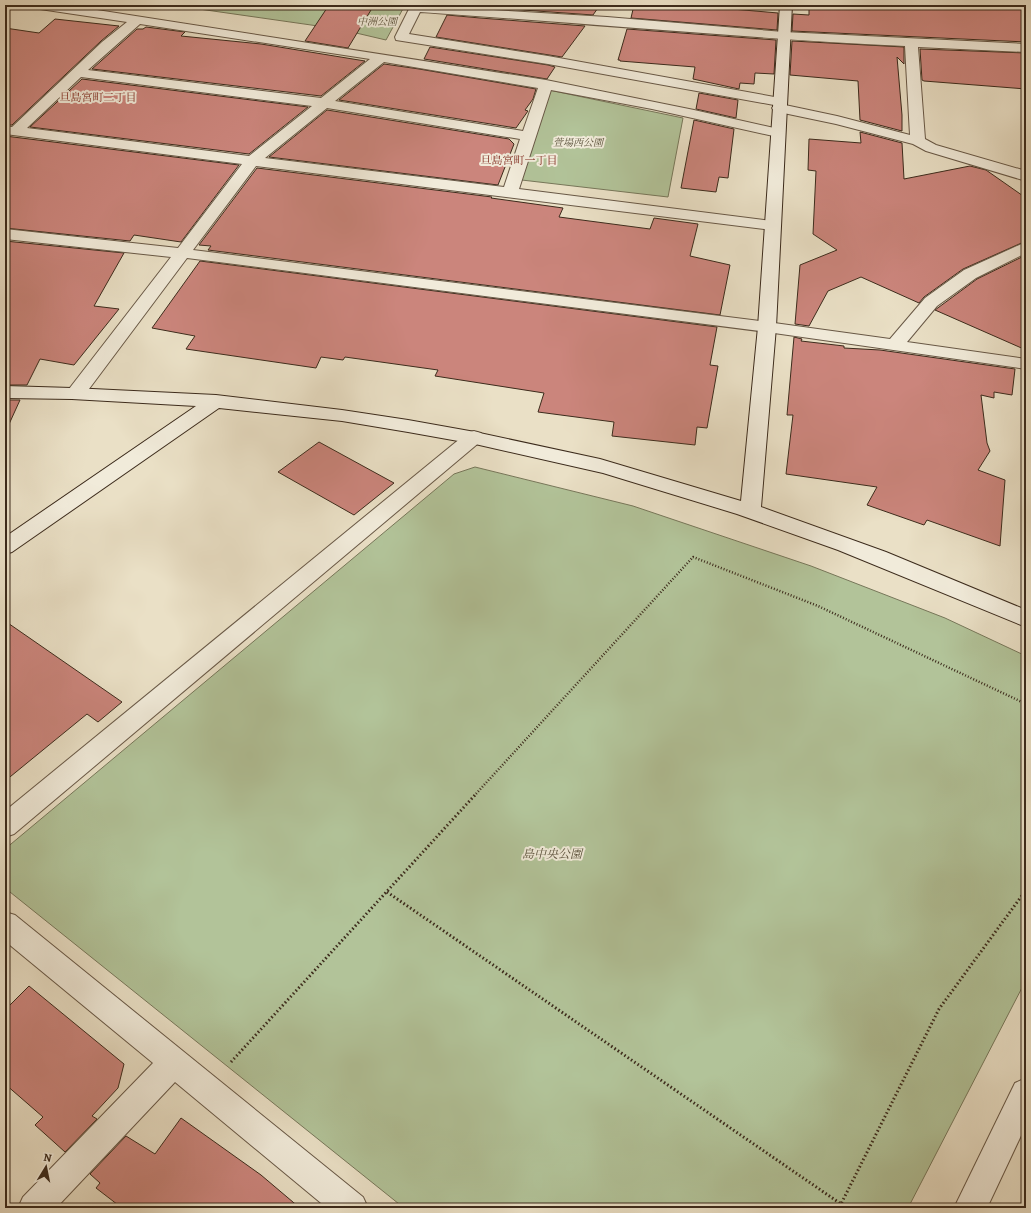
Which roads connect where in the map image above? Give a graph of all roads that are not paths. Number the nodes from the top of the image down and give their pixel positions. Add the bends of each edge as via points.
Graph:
1 (40, 5) edge
2 (786, 5) edge
3 (416, 6) edge
4 (137, 20) junction
5 (784, 36) junction
6 (912, 42) junction
7 (1026, 48) edge
8 (381, 57) junction
9 (78, 73) junction
10 (546, 84) junction
11 (324, 103) junction
12 (780, 105) junction
13 (11, 130) edge
14 (778, 133) junction
15 (528, 136) junction
16 (918, 141) junction
17 (252, 161) junction
18 (1026, 176) edge
19 (510, 192) junction
20 (773, 225) junction
21 (5, 234) edge
22 (1026, 247) edge
23 (182, 253) junction
24 (767, 327) junction
25 (895, 344) junction
26 (1026, 364) edge
27 (5, 392) edge
28 (76, 393) junction
29 (216, 401) junction
30 (474, 436) junction
31 (750, 511) junction
32 (5, 547) edge
33 (1026, 619) edge
34 (5, 826) edge
35 (5, 924) edge
36 (174, 1062) junction
37 (1026, 1093) edge
38 (34, 1208) edge
39 (352, 1208) edge
40 (971, 1208) edge

1 - 4 street
2 - 5 street
3 - 5 street
3 - 12 street via 401,37 571,63
4 - 8 street
4 - 9 street
5 - 6 street
5 - 12 street
6 - 7 street
6 - 16 street
8 - 10 street
8 - 11 street
9 - 11 street
9 - 13 street
10 - 14 street
10 - 15 street
11 - 15 street
11 - 17 street
12 - 14 street
12 - 16 street
13 - 17 street
14 - 20 street
15 - 19 street
16 - 18 street via 931,148
17 - 19 street
17 - 23 street
19 - 20 street
20 - 24 street
21 - 23 street
22 - 25 street via 970,274 931,302
23 - 24 street
23 - 28 street
24 - 25 street
24 - 31 street
25 - 26 street
27 - 28 street
28 - 29 street
29 - 30 street via 326,412
29 - 32 street
30 - 31 street via 606,468
30 - 34 street
31 - 33 street via 879,557
35 - 36 street
36 - 38 street
36 - 39 street
37 - 40 street

